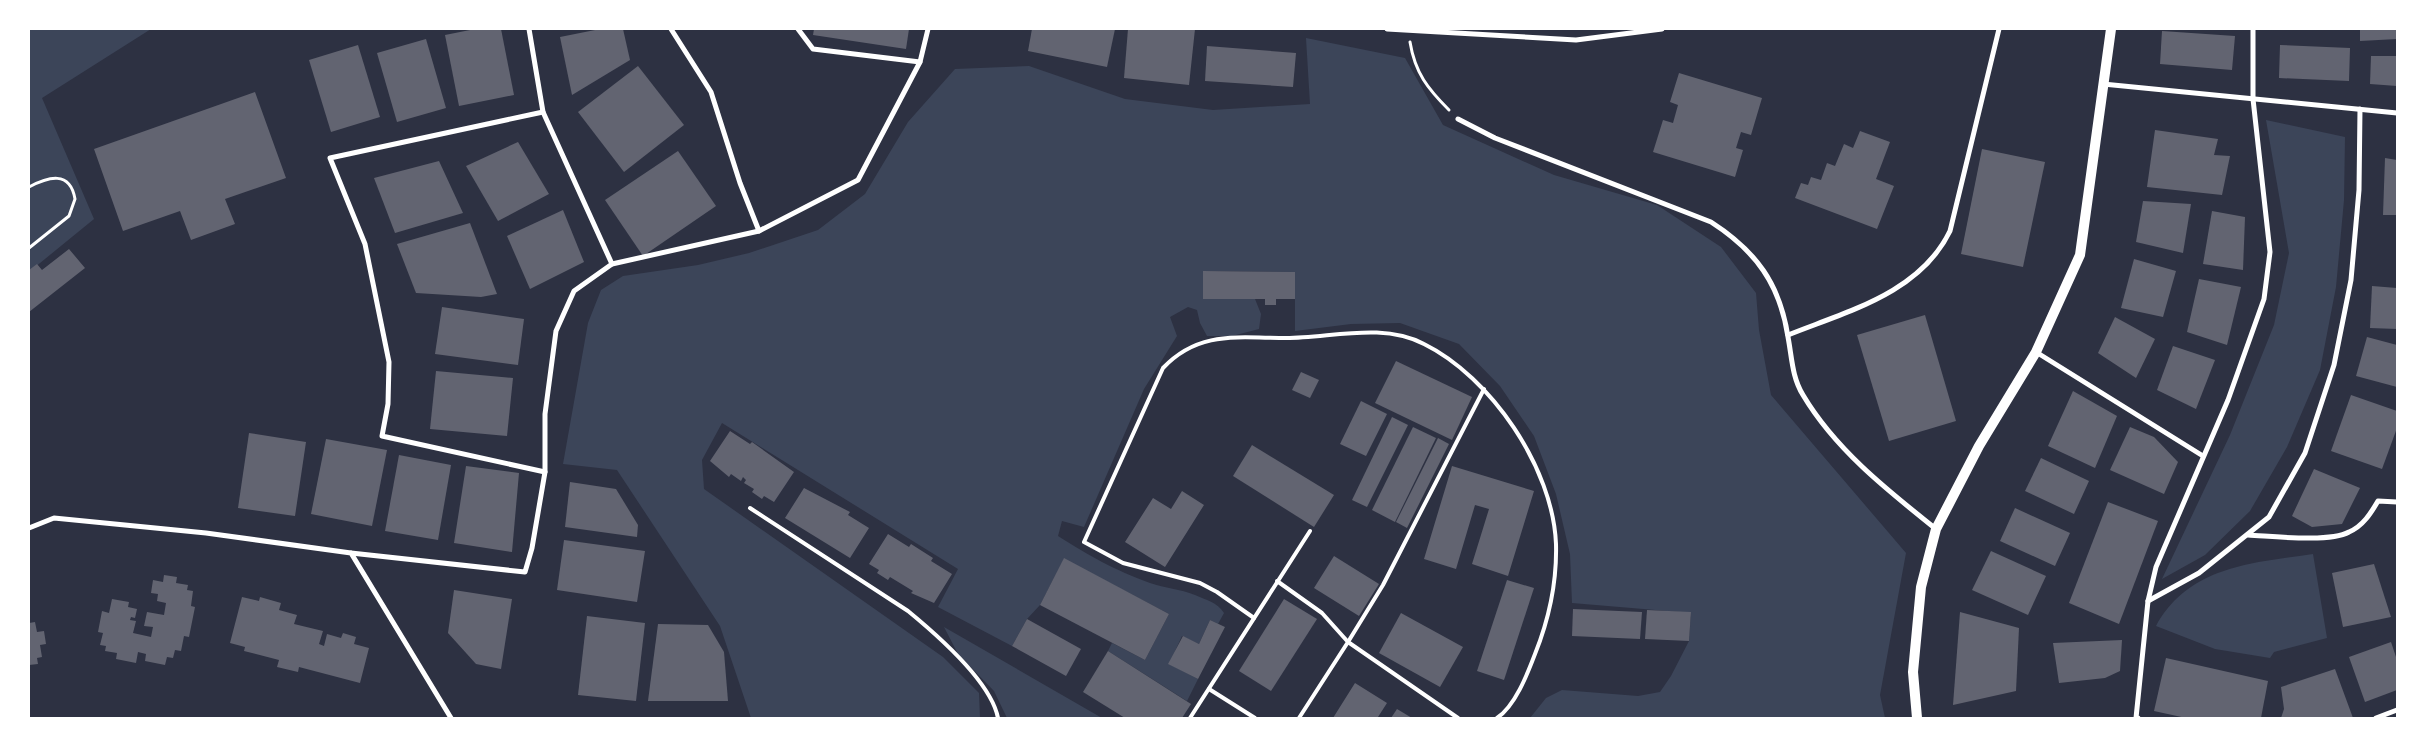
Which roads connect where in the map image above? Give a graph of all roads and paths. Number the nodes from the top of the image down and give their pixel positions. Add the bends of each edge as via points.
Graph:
1 (529, 29) edge
2 (671, 29) edge
3 (798, 29) edge
4 (928, 29) edge
5 (1387, 29) edge
6 (1662, 29) edge
7 (1999, 29) edge
8 (2111, 29) edge
9 (2253, 29) edge
10 (1409, 32) junction
11 (920, 62) junction
12 (2102, 84) junction
13 (2253, 100) junction
14 (2360, 109) junction
15 (543, 112) junction
16 (2397, 113) edge
17 (1458, 119) joint
18 (29, 187) edge
19 (759, 231) junction
20 (29, 248) edge
21 (612, 264) junction
22 (1788, 335) junction
23 (2036, 352) junction
24 (1484, 389) junction
25 (2203, 456) junction
26 (544, 472) junction
27 (2397, 502) edge
28 (750, 508) dead end
29 (29, 528) edge
30 (1936, 529) junction
31 (1310, 531) dead end
32 (2248, 534) junction
33 (352, 553) junction
34 (1278, 581) junction
35 (2148, 601) junction
36 (1254, 618) junction
37 (1348, 642) junction
38 (1209, 689) junction
39 (2397, 710) edge
40 (450, 718) edge
41 (998, 718) edge
42 (1190, 718) edge
43 (1255, 718) edge
44 (1299, 718) edge
45 (1458, 718) edge
46 (1497, 718) edge
47 (1917, 718) edge
48 (2138, 718) edge
49 (2376, 718) edge

1 - 15 street
2 - 19 street via 711,92
3 - 11 street via 813,49
4 - 11 street
5 - 10 street
6 - 10 street via 1576,40
7 - 22 street via 1950,231 1936,256 1902,286
8 - 12 main road
9 - 13 street
10 - 17 path via 1413,58 1427,88
11 - 19 street via 858,180
12 - 13 street
12 - 23 main road via 2080,255
13 - 14 street
13 - 25 street via 2270,252 2264,300 2228,400
14 - 16 street
14 - 32 street via 2359,190 2351,280 2334,365 2305,453 2269,517
15 - 21 street
15 - 26 street via 330,158 365,244 389,362 388,404 382,436
17 - 22 street via 1495,138 1711,222 1734,237 1757,259 1772,283
18 - 20 path via 45,179 57,178 67,184 75,199 69,216
19 - 21 street
21 - 26 street via 574,291 556,332 545,414
22 - 30 street via 1794,376 1816,414 1872,478
23 - 25 street
23 - 30 main road via 1980,446
24 - 36 lane via 1436,350 1407,337 1388,333 1205,340 1174,356 1163,368 1084,542 1123,563 1200,583
24 - 37 lane via 1383,585
24 - 46 lane via 1508,416 1526,446 1541,480 1556,542 1556,572 1542,637 1520,688 1504,714
25 - 35 street via 2156,567
26 - 33 street via 525,572
27 - 32 street via 2378,501 2368,518 2349,533 2285,538
28 - 41 lane via 924,624 980,681 994,703
29 - 33 street via 54,518 206,533
30 - 47 main road via 1919,606 1913,672
31 - 34 lane
32 - 35 street via 2199,573
33 - 40 street
34 - 36 lane
34 - 37 lane via 1322,613
35 - 48 street
36 - 38 lane
37 - 44 lane
37 - 45 lane
38 - 42 lane
38 - 43 lane
39 - 49 street

